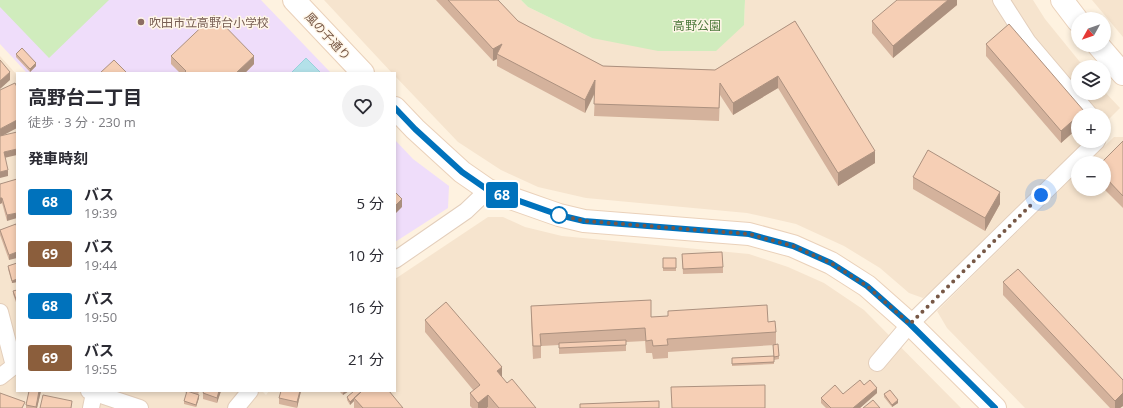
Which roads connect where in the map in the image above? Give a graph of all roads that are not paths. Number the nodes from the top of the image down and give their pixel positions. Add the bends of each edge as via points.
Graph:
1 (294, 0) edge
2 (1001, 0) edge
3 (1062, 0) edge
4 (1072, 12) edge
5 (1104, 52) edge
6 (362, 72) edge
7 (1123, 74) edge
8 (1084, 108) edge
9 (396, 109) edge
10 (1090, 148) edge
11 (488, 190) junction
12 (396, 259) edge
13 (0, 312) edge
14 (910, 324) junction
15 (877, 363) dead end
16 (15, 366) edge
17 (0, 378) edge
18 (249, 392) edge
19 (91, 397) edge
20 (140, 408) edge
21 (236, 408) edge
22 (995, 408) edge

1 - 6 street, 風の子通り
2 - 8 street via 1028,42
3 - 4 street
5 - 7 street
9 - 11 street via 462,172
10 - 14 street
11 - 12 street via 466,211
11 - 14 street via 584,221 749,234 793,246 831,263 867,286
13 - 16 street
14 - 15 street
14 - 22 street
16 - 17 street
18 - 21 street
19 - 20 street

